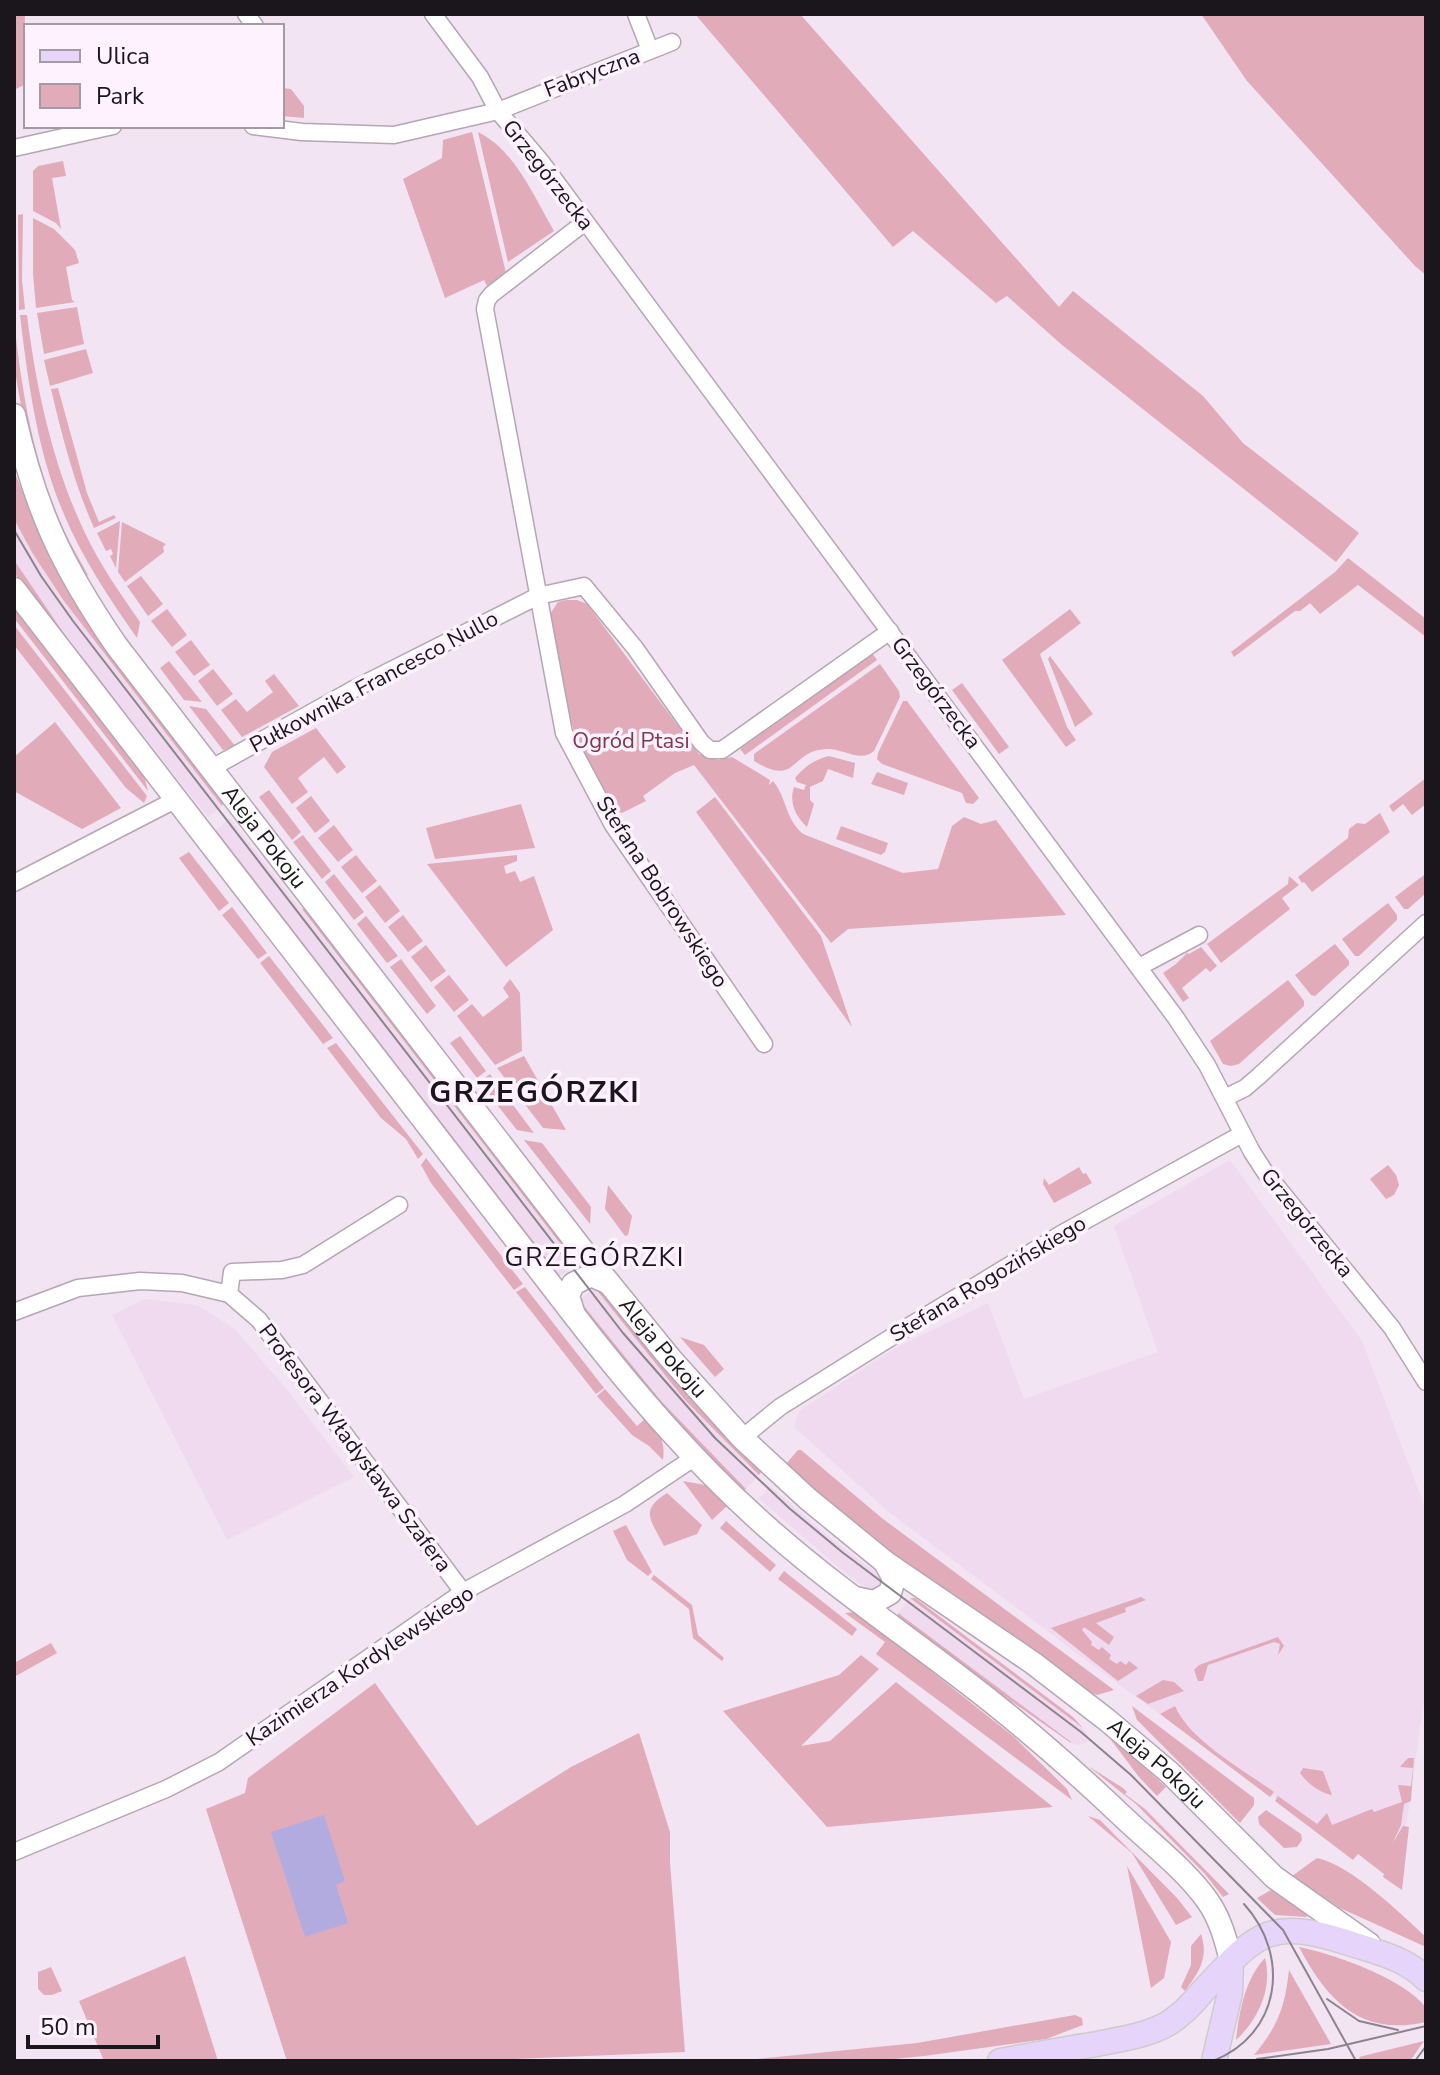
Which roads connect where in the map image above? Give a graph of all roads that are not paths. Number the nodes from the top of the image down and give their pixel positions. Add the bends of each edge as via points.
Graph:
1 (433, 14) edge
2 (636, 14) edge
3 (672, 42) dead end
4 (650, 50) junction
5 (498, 111) junction
6 (104, 128) edge
7 (269, 128) edge
8 (14, 148) edge
9 (585, 222) junction
10 (14, 415) edge
11 (14, 589) edge
12 (538, 596) junction
13 (890, 631) junction
14 (210, 769) junction
15 (175, 800) junction
16 (14, 883) edge
17 (1426, 923) edge
18 (1199, 935) dead end
19 (1139, 967) junction
20 (764, 1044) dead end
21 (1225, 1098) junction
22 (1242, 1134) junction
23 (399, 1205) dead end
24 (609, 1283) junction
25 (229, 1294) junction
26 (14, 1312) edge
27 (574, 1315) junction
28 (1426, 1382) edge
29 (742, 1438) junction
30 (695, 1457) junction
31 (885, 1562) junction
32 (463, 1592) junction
33 (855, 1598) junction
34 (14, 1852) edge
35 (1231, 1961) junction
36 (1414, 1968) edge
37 (1000, 2061) edge
38 (1214, 2061) edge

1 - 5 street, Grzegórzecka
2 - 4 street, Fabryczna
3 - 4 street, Fabryczna
4 - 5 street, Fabryczna
5 - 7 street, Fabryczna via 394,135
5 - 9 street, Grzegórzecka
6 - 8 street
9 - 12 street, Stefana Bobrowskiego via 492,294 485,309
9 - 13 street, Grzegórzecka
10 - 14 main road, Aleja Pokoju via 39,506 75,583
11 - 15 main road, Aleja Pokoju
12 - 13 street via 584,586 710,750 722,750
12 - 14 street, Pułkownika Francesco Nullo
12 - 20 street, Stefana Bobrowskiego via 564,733 613,825
13 - 19 street, Grzegórzecka
14 - 24 main road, Aleja Pokoju
15 - 16 street
15 - 27 main road, Aleja Pokoju
17 - 21 street via 1259,1076
18 - 19 street
19 - 21 street, Grzegórzecka
21 - 22 street, Grzegórzecka
22 - 28 street, Grzegórzecka via 1265,1172 1392,1328
22 - 29 street, Stefana Rogozińskiego via 906,1328 780,1407
23 - 25 street via 303,1265 232,1272
24 - 27 main road via 593,1275 577,1280 568,1296
24 - 29 main road, Aleja Pokoju
25 - 26 street, Profesora Władysława Szafera via 182,1283 140,1281 78,1288
25 - 32 street, Profesora Władysława Szafera via 259,1320
27 - 30 main road, Aleja Pokoju
29 - 31 main road, Aleja Pokoju
30 - 32 street, Kazimierza Kordylewskiego via 625,1504
30 - 33 main road, Aleja Pokoju via 769,1529
31 - 33 main road via 894,1579 890,1593 874,1602
31 - 36 main road, Aleja Pokoju via 1107,1720 1170,1773 1281,1884
32 - 34 street, Kazimierza Kordylewskiego via 219,1762
33 - 35 main road, Aleja Pokoju via 1016,1722 1149,1841 1206,1898
35 - 36 main road via 1255,1939 1283,1930 1325,1935
35 - 37 main road via 1184,2012 1160,2028
35 - 38 main road via 1230,1993

